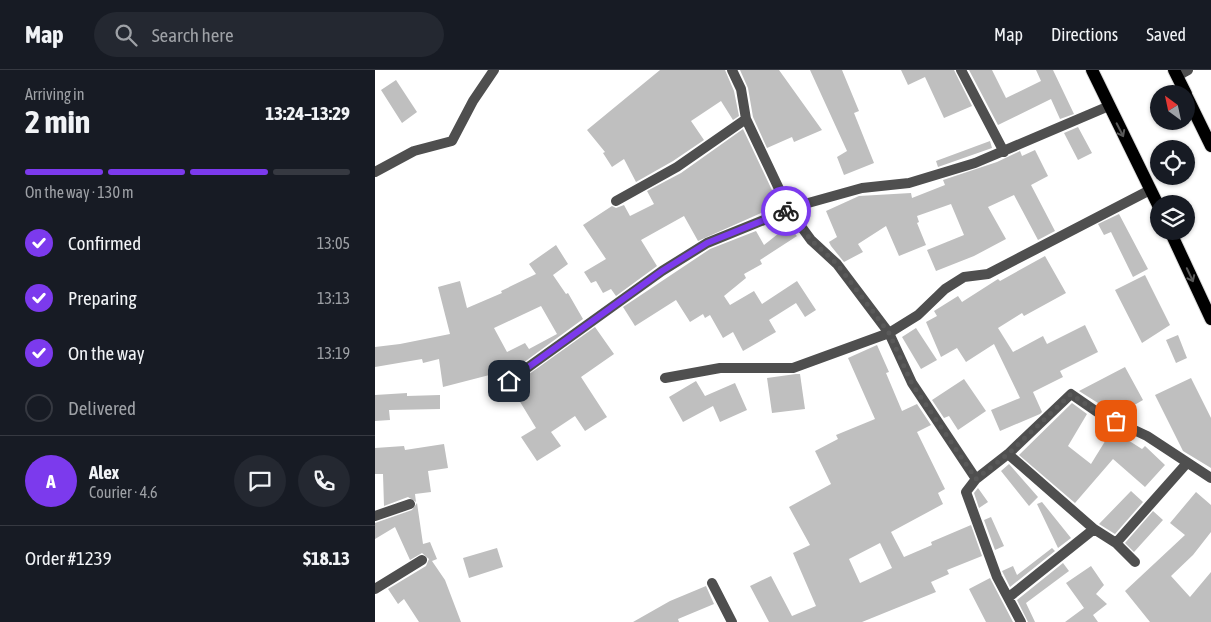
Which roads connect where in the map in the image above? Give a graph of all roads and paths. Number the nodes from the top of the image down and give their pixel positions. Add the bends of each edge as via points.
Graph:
1 (494, 70) edge
2 (732, 70) edge
3 (961, 70) edge
4 (1092, 70) edge
5 (1180, 72) edge
6 (1184, 85) edge
7 (1109, 106) junction
8 (1195, 113) edge
9 (746, 119) junction
10 (1211, 146) edge
11 (1004, 152) junction
12 (375, 172) edge
13 (1151, 190) junction
14 (1153, 195) edge
15 (616, 200) dead end
16 (789, 210) junction
17 (1174, 240) edge
18 (1211, 319) edge
19 (889, 333) junction
20 (665, 378) dead end
21 (509, 381) dead end
22 (1008, 454) junction
23 (1187, 463) junction
24 (1211, 478) edge
25 (976, 479) junction
26 (410, 504) dead end
27 (375, 515) edge
28 (1094, 529) junction
29 (1116, 543) junction
30 (422, 560) dead end
31 (1135, 562) dead end
32 (712, 582) dead end
33 (375, 590) edge
34 (1009, 597) junction
35 (732, 622) edge
36 (1021, 622) edge

1 - 12 street via 452,141 414,151
2 - 9 street via 741,89
3 - 11 street
4 - 7 main road
5 - 6 main road
7 - 11 street
7 -> 13 main road
8 - 10 main road
9 - 15 street via 677,167
9 - 16 street
11 - 16 street via 909,183 862,188
13 - 14 main road
13 - 19 street via 988,274 964,277 945,289 918,315
16 - 19 street via 811,240 837,264
16 - 21 street via 707,243 662,271
17 -> 18 main road
19 - 20 street via 793,368 720,368
19 - 25 street via 912,384
22 - 23 street via 1071,394 1100,414 1147,436
22 - 25 street
22 - 28 street
23 - 24 street
23 - 29 street
25 - 34 street via 966,492 997,577
26 - 27 street
28 - 29 street
28 - 34 street
29 - 31 street
30 - 33 street
32 - 35 street
34 - 36 street

